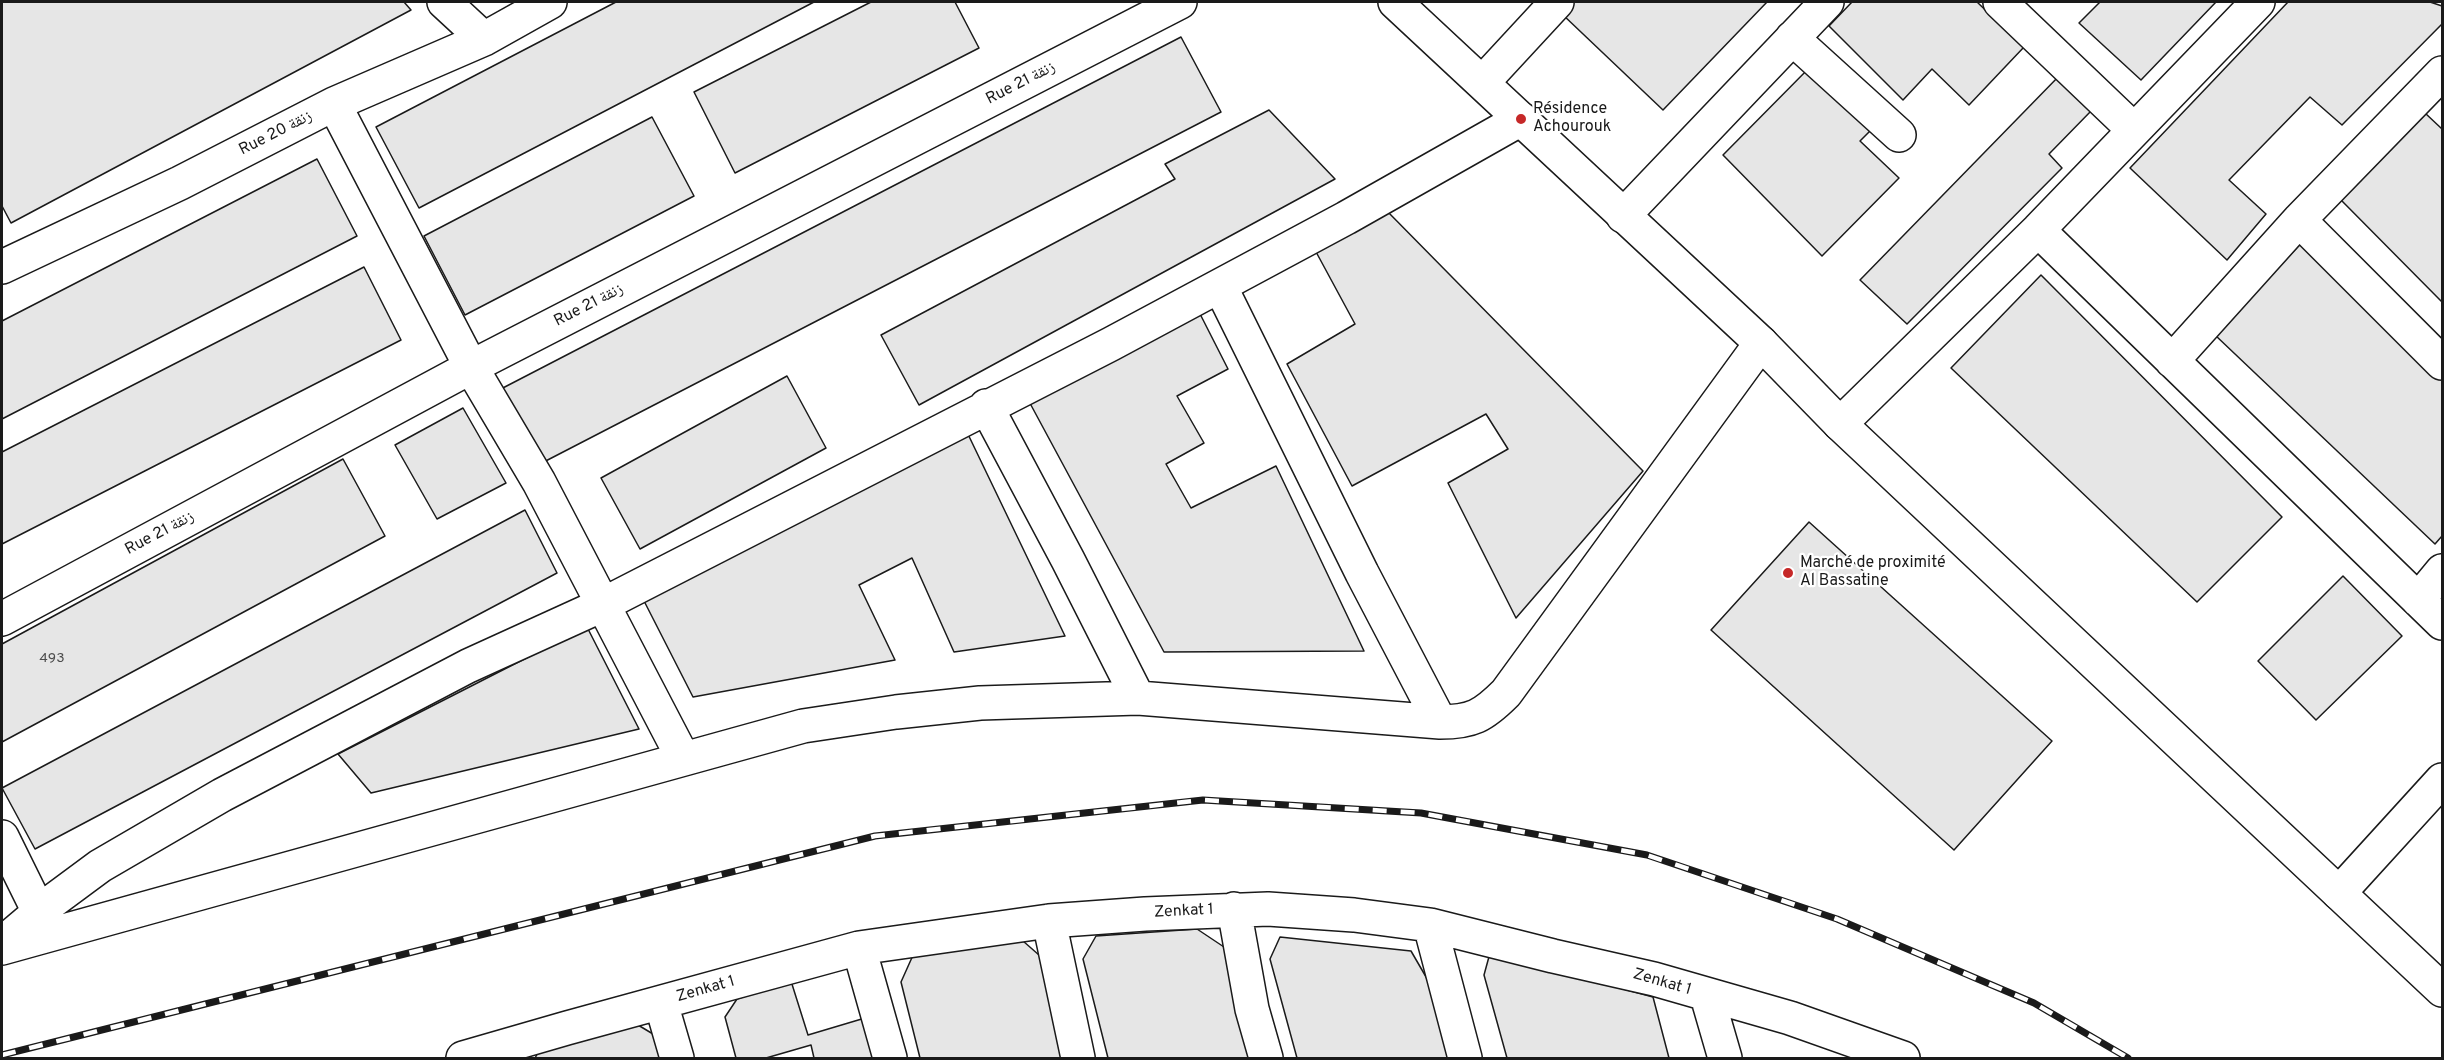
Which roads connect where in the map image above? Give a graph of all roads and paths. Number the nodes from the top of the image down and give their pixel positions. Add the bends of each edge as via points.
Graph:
1 (444, 2) edge
2 (550, 2) edge
3 (1180, 2) edge
4 (1395, 2) edge
5 (1557, 2) edge
6 (1827, 2) edge
7 (2000, 2) edge
8 (2258, 2) edge
9 (1792, 38) junction
10 (483, 39) junction
11 (1483, 82) junction
12 (2436, 92) edge
13 (334, 104) junction
14 (1521, 119) junction
15 (2134, 130) junction
16 (1899, 135) dead end
17 (1623, 216) junction
18 (2299, 220) junction
19 (2038, 230) junction
20 (2, 267) edge
21 (1220, 286) junction
22 (1761, 344) junction
23 (2172, 361) junction
24 (2442, 363) edge
25 (471, 367) junction
26 (986, 406) junction
27 (1840, 424) junction
28 (2442, 571) edge
29 (2418, 600) junction
30 (602, 605) junction
31 (2, 619) edge
32 (2442, 623) edge
33 (1138, 698) junction
34 (1440, 722) junction
35 (683, 758) junction
36 (2442, 780) edge
37 (2, 837) edge
38 (2339, 893) junction
39 (1234, 909) junction
40 (39, 912) junction
41 (1049, 921) junction
42 (1430, 925) junction
43 (2, 946) edge
44 (859, 948) junction
45 (2442, 990) edge
46 (1707, 996) junction
47 (661, 1003) junction
48 (471, 1058) edge
49 (677, 1059) edge
50 (890, 1059) edge
51 (1078, 1059) edge
52 (1266, 1059) edge
53 (1465, 1059) edge
54 (1725, 1059) edge
55 (1903, 1059) edge

1 - 10 street
2 - 10 street, Rue 20 زنقة
3 - 25 street, Rue 21 زنقة
4 - 11 street
5 - 11 street
6 - 9 street
7 - 15 street
8 - 15 street
9 - 16 street
9 - 17 street
10 - 13 street, Rue 20 زنقة
11 - 14 street
12 - 18 street
13 - 20 street, Rue 20 زنقة via 180,183
13 - 25 street
14 - 17 street
14 - 21 street
15 - 19 street
17 - 22 street
18 - 23 street
18 - 24 street
19 - 23 street
19 - 27 street
21 - 26 street
21 - 34 street
22 - 27 street
22 - 34 street via 1506,693 1488,711 1468,721
23 - 29 street
25 - 30 street via 538,482
25 - 31 street, Rue 21 زنقة
26 - 30 street
26 - 33 street
27 - 38 street
28 - 29 street
29 - 32 street
30 - 35 street
30 - 40 street via 468,666 222,795 100,866
33 - 34 street
33 - 35 street via 980,703 896,712 803,726
35 - 43 street
36 - 38 street
37 - 40 street
38 - 45 street
39 - 41 street, Zenkat 1
39 - 42 street, Zenkat 1 via 1354,915
39 - 52 street via 1252,1009
40 - 43 street
41 - 44 street, Zenkat 1
41 - 51 street
42 - 46 street, Zenkat 1 via 1654,979
42 - 53 street
44 - 47 street, Zenkat 1
44 - 50 street
46 - 54 street
46 - 55 street, Zenkat 1 via 1790,1018
47 - 48 street, Zenkat 1
47 - 49 street

